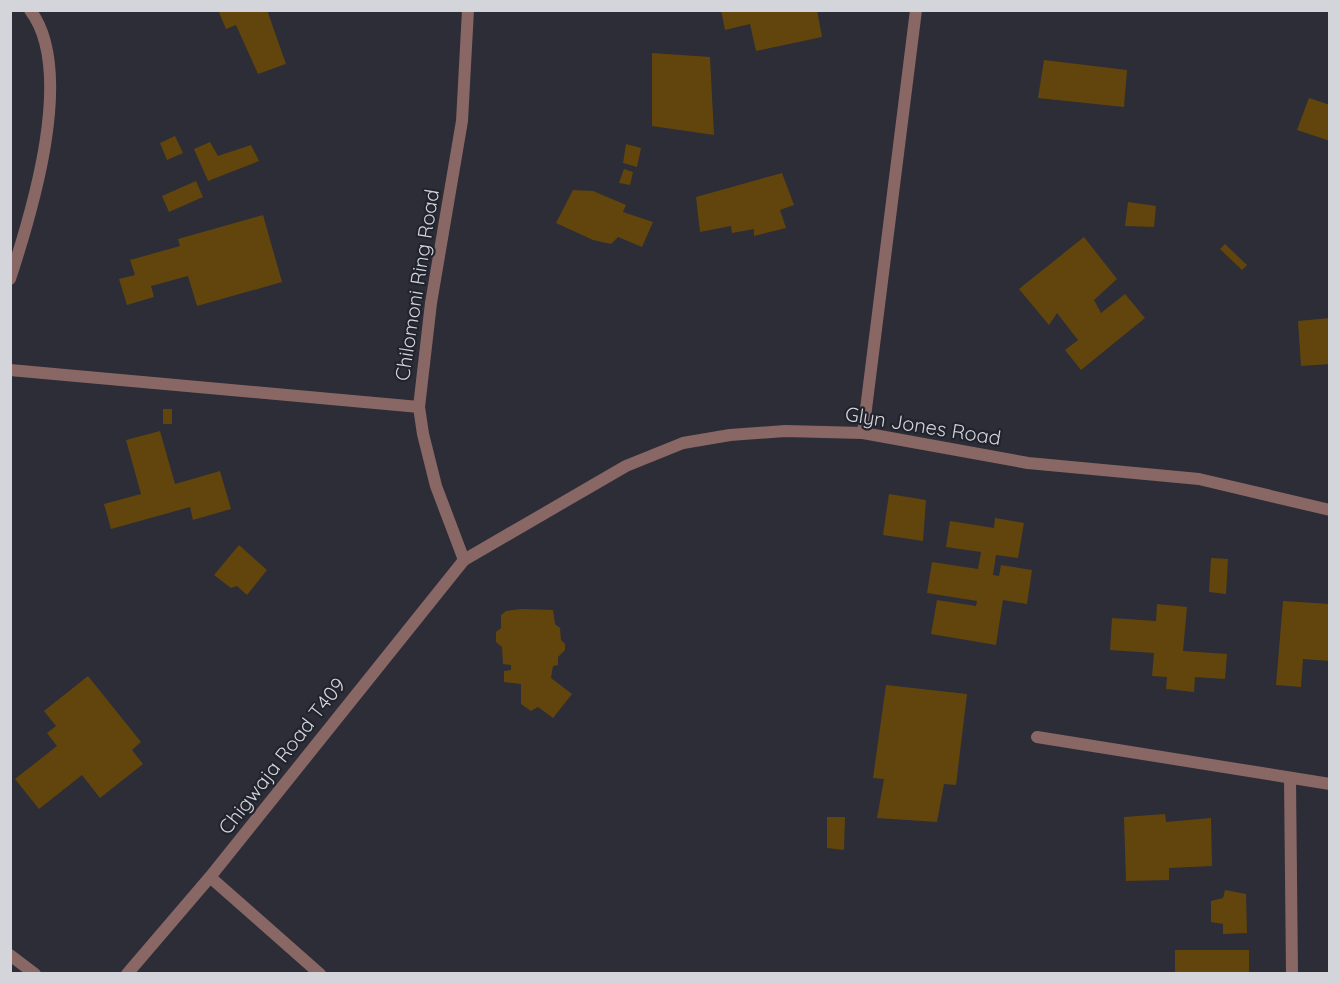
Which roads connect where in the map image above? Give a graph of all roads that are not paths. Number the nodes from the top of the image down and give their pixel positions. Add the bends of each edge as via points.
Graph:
1 (30, 10) edge
2 (468, 10) edge
3 (916, 10) edge
4 (10, 279) edge
5 (10, 370) edge
6 (419, 407) junction
7 (863, 433) junction
8 (1329, 510) edge
9 (464, 560) junction
10 (1036, 737) dead end
11 (1290, 779) junction
12 (1329, 784) edge
13 (210, 877) junction
14 (10, 955) edge
15 (35, 974) edge
16 (127, 974) edge
17 (320, 974) edge
18 (1292, 974) edge

1 - 4 street via 50,56 51,94 33,209
2 - 6 street, Chilomoni Ring Road via 462,121 430,303
3 - 7 street
5 - 6 street
6 - 9 street, Chilomoni Ring Road via 436,486
7 - 8 street, Glyn Jones Road via 1028,463 1199,479
7 - 9 street, Glyn Jones Road via 785,431 683,443 627,466
9 - 13 street, Chigwaja Road T409
10 - 11 street
11 - 12 street
11 - 18 street
13 - 16 street, Chigwaja Road T409
13 - 17 street
14 - 15 street

